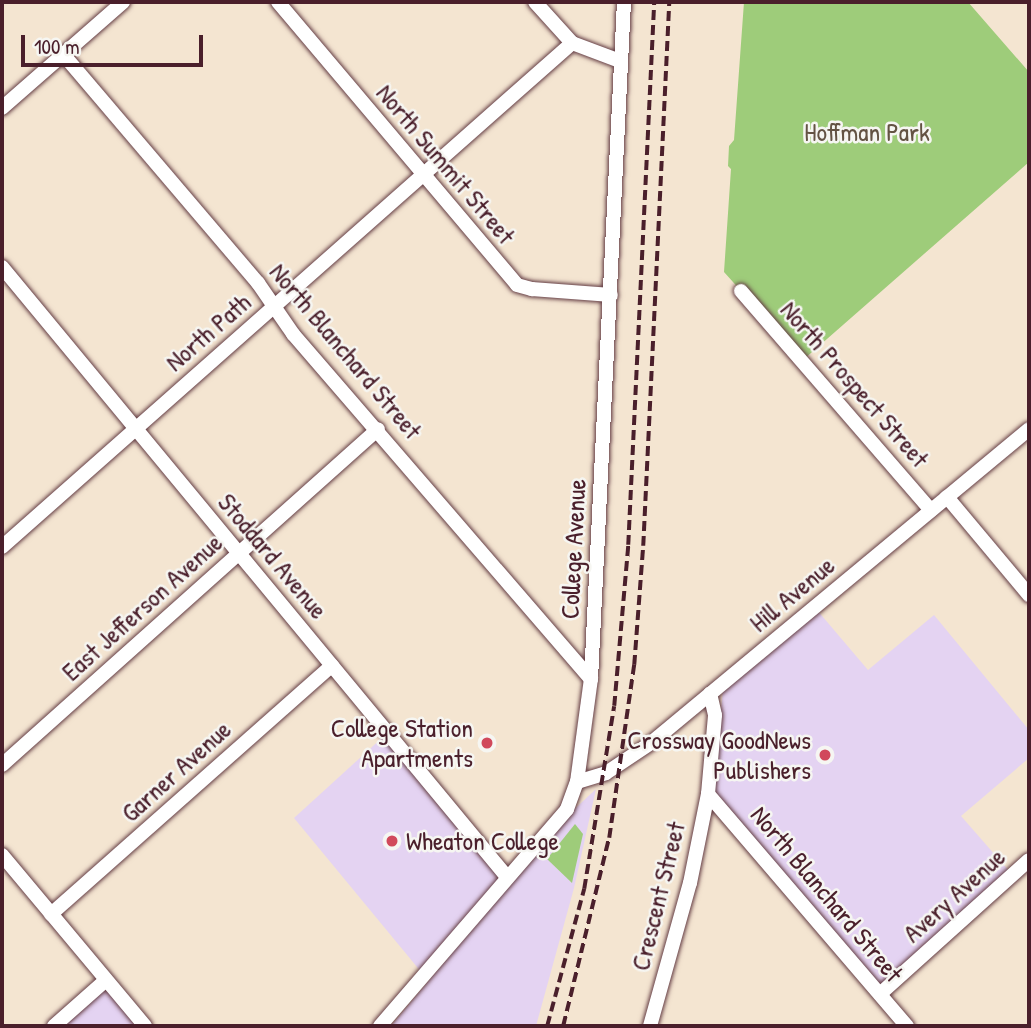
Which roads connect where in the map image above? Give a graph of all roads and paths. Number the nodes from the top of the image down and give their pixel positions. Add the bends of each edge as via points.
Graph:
1 (123, 2) edge
2 (278, 2) edge
3 (535, 2) edge
4 (624, 2) edge
5 (572, 43) junction
6 (63, 54) junction
7 (620, 61) junction
8 (2, 108) edge
9 (424, 175) junction
10 (2, 267) edge
11 (741, 291) dead end
12 (611, 295) junction
13 (275, 307) junction
14 (135, 428) junction
15 (378, 429) junction
16 (1029, 429) edge
17 (947, 497) junction
18 (931, 510) junction
19 (2, 547) edge
20 (238, 553) junction
21 (1029, 595) edge
22 (332, 665) junction
23 (591, 679) junction
24 (710, 694) junction
25 (2, 765) edge
26 (577, 782) junction
27 (708, 794) junction
28 (2, 855) edge
29 (1026, 868) edge
30 (507, 877) junction
31 (51, 914) junction
32 (106, 980) junction
33 (880, 994) junction
34 (54, 1026) edge
35 (145, 1026) edge
36 (380, 1026) edge
37 (650, 1026) edge
38 (907, 1026) edge

1 - 6 street
2 - 9 street, North Summit Street
3 - 5 street
4 - 7 street, College Avenue
5 - 7 street
5 - 9 street, North Path
6 - 8 street
6 - 13 street, North Blanchard Street
7 - 12 street, College Avenue
9 - 12 street, North Summit Street via 517,285
9 - 13 street, North Path
10 - 14 street, Stoddard Avenue
11 - 18 street, North Prospect Street
12 - 23 street, College Avenue
13 - 14 street, North Path
13 - 15 street, North Blanchard Street via 293,334
14 - 19 street, North Path
14 - 20 street, Stoddard Avenue
15 - 20 street, East Jefferson Avenue
15 - 23 street, North Blanchard Street
16 - 17 street, Hill Avenue
17 - 18 street, Hill Avenue
17 - 21 street
18 - 24 street, Hill Avenue
20 - 22 street, Stoddard Avenue
20 - 25 street, East Jefferson Avenue
22 - 30 street, Stoddard Avenue
22 - 31 street, Garner Avenue
23 - 26 street, College Avenue
24 - 26 street, Hill Avenue via 636,754 606,773
24 - 27 street, Crescent Street via 715,715
26 - 30 street, College Avenue via 567,809
27 - 33 street, North Blanchard Street
27 - 37 street, Crescent Street via 690,883
28 - 31 street
29 - 33 street, Avery Avenue
30 - 36 street, College Avenue
31 - 32 street
32 - 34 street
32 - 35 street
33 - 38 street, North Blanchard Street

